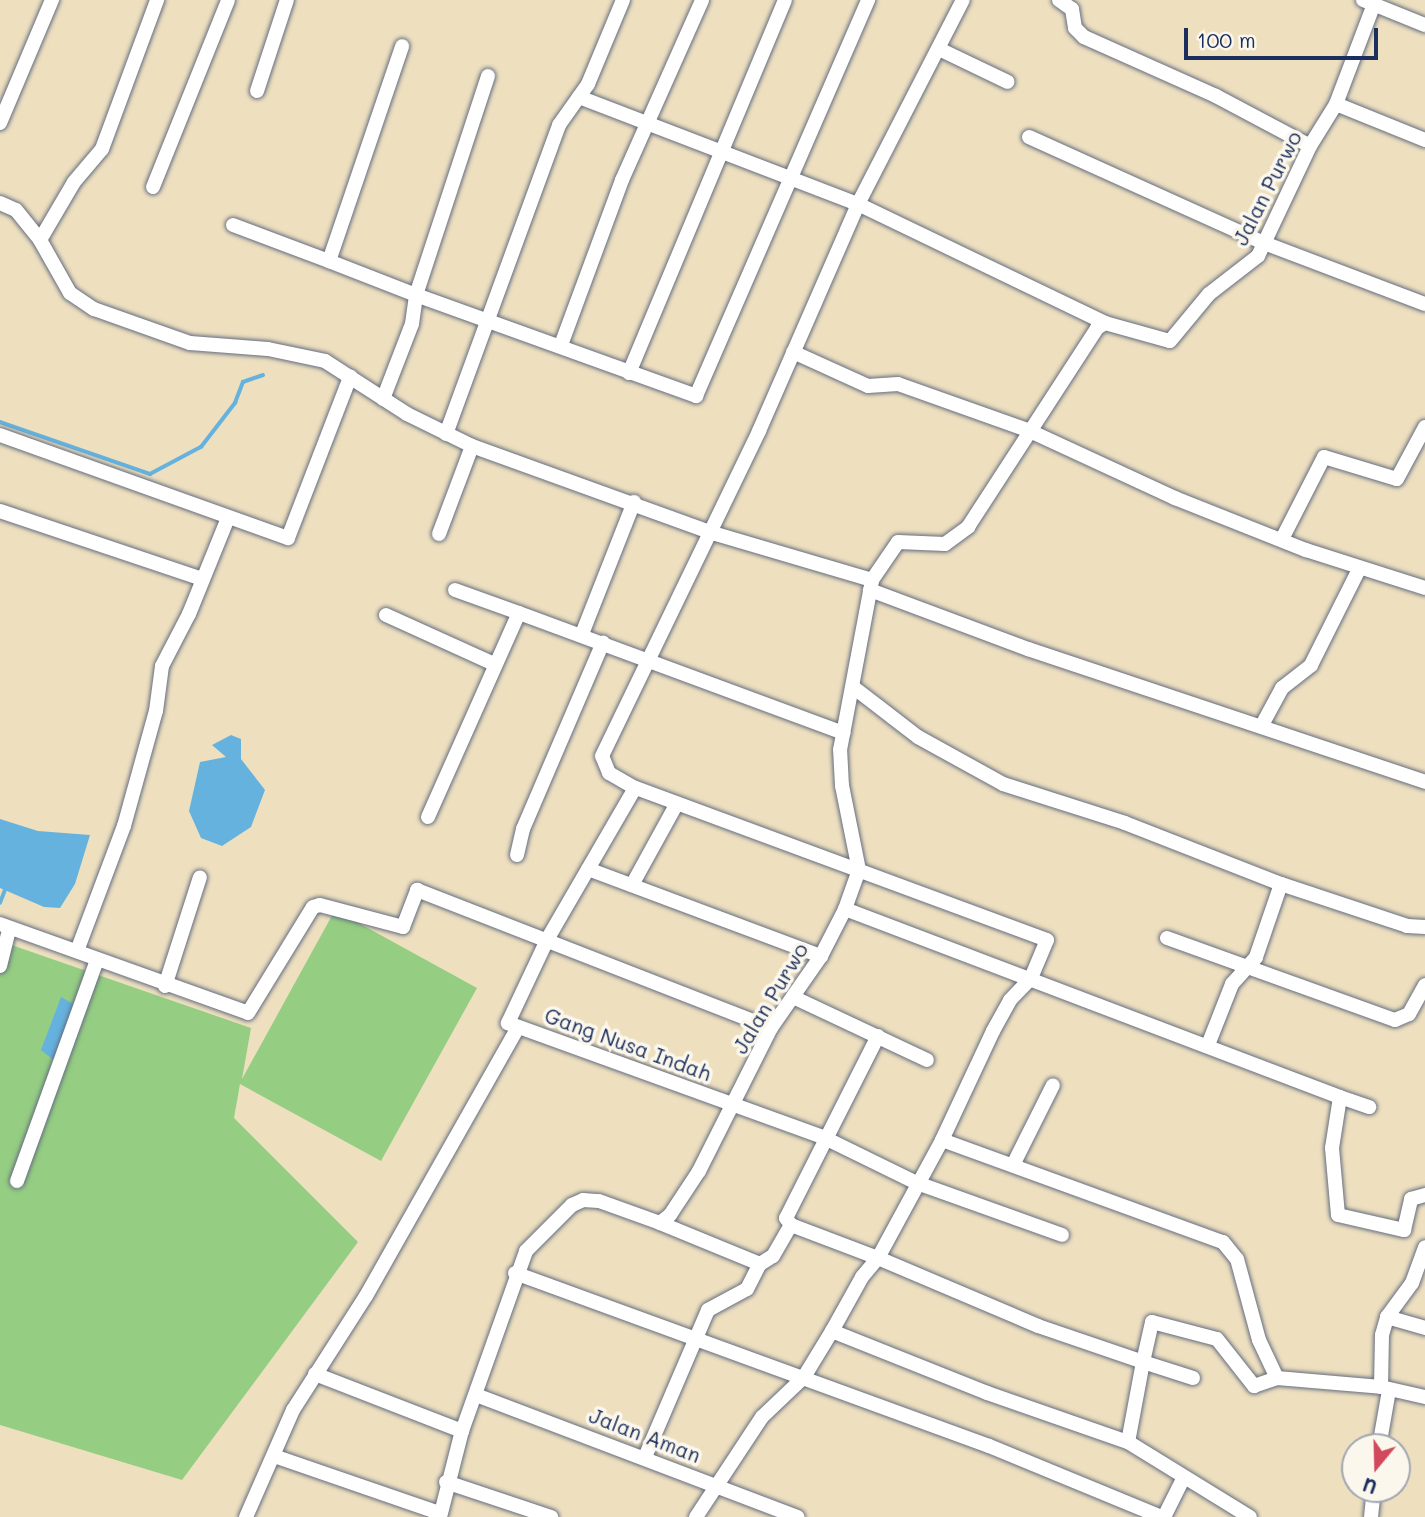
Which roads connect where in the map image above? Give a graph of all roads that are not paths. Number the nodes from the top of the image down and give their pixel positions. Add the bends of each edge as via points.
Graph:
1 (52, 0) edge
2 (157, 0) edge
3 (228, 0) edge
4 (287, 0) edge
5 (623, 0) edge
6 (702, 0) edge
7 (785, 0) edge
8 (868, 0) edge
9 (963, 0) edge
10 (1059, 0) edge
11 (1369, 2) edge
12 (1425, 25) edge
13 (402, 46) dead end
14 (939, 49) junction
15 (488, 76) dead end
16 (1008, 82) dead end
17 (257, 91) dead end
18 (579, 97) junction
19 (1336, 104) junction
20 (0, 123) edge
21 (648, 123) junction
22 (1029, 137) dead end
23 (1425, 140) edge
24 (1310, 146) junction
25 (721, 153) junction
26 (788, 179) junction
27 (153, 187) dead end
28 (0, 203) edge
29 (858, 204) junction
30 (233, 225) dead end
31 (40, 240) junction
32 (1264, 243) junction
33 (329, 261) junction
34 (416, 295) junction
35 (1425, 304) edge
36 (489, 320) junction
37 (1105, 323) junction
38 (561, 345) junction
39 (793, 352) junction
40 (629, 373) junction
41 (350, 377) junction
42 (383, 399) junction
43 (1425, 427) edge
44 (1030, 431) junction
45 (446, 434) junction
46 (0, 435) edge
47 (472, 446) junction
48 (634, 502) junction
49 (0, 511) edge
50 (228, 518) junction
51 (709, 532) junction
52 (439, 534) dead end
53 (1282, 539) junction
54 (1359, 569) junction
55 (202, 579) junction
56 (871, 585) junction
57 (1425, 588) edge
58 (456, 590) dead end
59 (519, 613) junction
60 (386, 615) dead end
61 (582, 634) junction
62 (603, 642) junction
63 (650, 662) junction
64 (494, 664) junction
65 (853, 687) junction
66 (1262, 725) junction
67 (844, 733) junction
68 (1425, 782) edge
69 (635, 788) junction
70 (676, 805) junction
71 (428, 817) dead end
72 (517, 855) dead end
73 (588, 869) junction
74 (859, 870) junction
75 (200, 877) dead end
76 (1281, 884) junction
77 (632, 885) junction
78 (845, 909) junction
79 (5, 926) edge
80 (1425, 927) edge
81 (1167, 938) dead end
82 (547, 940) junction
83 (78, 951) junction
84 (821, 956) junction
85 (97, 960) junction
86 (1248, 965) junction
87 (0, 966) edge
88 (1031, 978) junction
89 (1425, 985) edge
90 (165, 986) junction
91 (793, 997) junction
92 (513, 1025) junction
93 (771, 1028) junction
94 (877, 1036) junction
95 (1208, 1045) junction
96 (927, 1060) dead end
97 (1053, 1085) dead end
98 (1340, 1097) junction
99 (734, 1104) junction
100 (1369, 1107) dead end
101 (825, 1138) junction
102 (942, 1140) junction
103 (1013, 1166) junction
104 (17, 1181) dead end
105 (917, 1183) junction
106 (1425, 1195) edge
107 (660, 1223) junction
108 (791, 1225) junction
109 (1062, 1235) dead end
110 (1425, 1247) edge
111 (878, 1258) junction
112 (761, 1264) junction
113 (515, 1273) junction
114 (1387, 1317) junction
115 (1425, 1328) edge
116 (832, 1331) junction
117 (693, 1340) junction
118 (1143, 1362) junction
119 (316, 1374) junction
120 (804, 1377) junction
121 (1193, 1378) dead end
122 (1277, 1378) junction
123 (1385, 1389) junction
124 (476, 1395) junction
125 (1425, 1397) edge
126 (463, 1431) junction
127 (1380, 1433) edge
128 (1128, 1442) junction
129 (274, 1456) junction
130 (645, 1457) junction
131 (1183, 1479) junction
132 (446, 1482) junction
133 (717, 1486) junction
134 (440, 1515) edge
135 (246, 1517) edge
136 (551, 1517) edge
137 (696, 1517) edge
138 (798, 1517) edge
139 (1163, 1517) edge
140 (1250, 1517) edge

1 - 20 street
2 - 31 street via 102,149 74,182
3 - 27 street
4 - 17 street
5 - 18 street
6 - 21 street
7 - 25 street
8 - 26 street
9 - 14 street
10 - 24 street via 1072,9 1075,28 1084,37 1216,96
11 - 12 street, Jalan Purwo
11 - 19 street, Jalan Purwo
13 - 33 street
14 - 16 street
14 - 29 street
15 - 34 street
18 - 21 street
18 - 36 street via 559,125
19 - 23 street
19 - 24 street, Jalan Purwo
21 - 25 street
21 - 38 street
22 - 32 street
24 - 32 street, Jalan Purwo
25 - 26 street
25 - 40 street
26 - 29 street
26 - 40 street via 699,395
28 - 31 street via 16,210
29 - 37 street
29 - 39 street
30 - 33 street
31 - 41 street via 70,293 94,309 190,343 304,354
32 - 35 street
32 - 37 street, Jalan Purwo via 1251,264 1209,295 1170,341
33 - 34 street
34 - 36 street
34 - 42 street via 412,324
36 - 38 street
36 - 45 street
37 - 44 street via 1097,328
38 - 40 street
39 - 44 street via 868,386 898,384
39 - 51 street
41 - 42 street
41 - 50 street via 288,538
42 - 45 street
43 - 53 street via 1397,479 1330,456 1321,460
44 - 53 street via 1175,498
44 - 56 street via 968,527 945,544 898,542
45 - 47 street
46 - 50 street
47 - 48 street
47 - 52 street
48 - 51 street
48 - 61 street
49 - 55 street
50 - 55 street
51 - 56 street
51 - 63 street
53 - 54 street
54 - 57 street
54 - 66 street via 1311,664 1282,688
55 - 83 street via 162,666 156,711 124,826
56 - 65 street
56 - 66 street via 1107,676
58 - 59 street
59 - 61 street
59 - 64 street
60 - 64 street
61 - 62 street
62 - 63 street
62 - 72 street via 523,829
63 - 67 street
63 - 69 street via 602,756 609,773
64 - 71 street
65 - 67 street
65 - 76 street via 918,737 1003,784 1125,823
66 - 68 street
67 - 74 street via 842,786
69 - 70 street
69 - 73 street
70 - 74 street
70 - 77 street
73 - 77 street
73 - 82 street
74 - 78 street, Jalan Purwo
74 - 88 street via 1045,938
75 - 90 street
76 - 80 street via 1407,926
76 - 86 street via 1256,957
77 - 84 street
78 - 84 street, Jalan Purwo
78 - 88 street
79 - 83 street
79 - 87 street
81 - 86 street
82 - 90 street via 417,890 403,927 313,907 251,1012
82 - 92 street
82 - 93 street
83 - 85 street
84 - 91 street, Jalan Purwo
85 - 90 street
85 - 104 street
86 - 89 street via 1395,1020 1409,1014
86 - 95 street via 1232,984
88 - 95 street
88 - 102 street via 1010,1000
91 - 93 street, Jalan Purwo
91 - 94 street
92 - 99 street, Gang Nusa Indah
92 - 119 street via 366,1296
93 - 99 street, Jalan Purwo
94 - 96 street
94 - 101 street
95 - 98 street
97 - 103 street
98 - 100 street
98 - 106 street via 1332,1148 1336,1214 1404,1230 1411,1199
99 - 101 street, Gang Nusa Indah
99 - 107 street, Jalan Purwo via 699,1171
101 - 105 street, Gang Nusa Indah
101 - 108 street via 787,1216
102 - 103 street
102 - 105 street
103 - 122 street via 1223,1242 1237,1259 1259,1340
105 - 109 street, Gang Nusa Indah
105 - 111 street
107 - 112 street
107 - 113 street via 599,1201 583,1200 572,1205 526,1251
108 - 111 street
108 - 112 street via 773,1256
110 - 114 street via 1412,1283
111 - 116 street
111 - 118 street via 1038,1326
112 - 117 street via 747,1289 710,1307
113 - 117 street
113 - 124 street
114 - 115 street
114 - 123 street via 1381,1347
116 - 120 street
116 - 128 street via 987,1393
117 - 120 street
117 - 130 street
118 - 121 street
118 - 122 street via 1149,1326 1157,1321 1217,1339 1254,1386
118 - 128 street
119 - 126 street
119 - 129 street
120 - 133 street via 762,1417
120 - 139 street
122 - 123 street
123 - 125 street
123 - 127 street
124 - 126 street
124 - 130 street, Jalan Aman
126 - 132 street
128 - 131 street
129 - 134 street
129 - 135 street
130 - 133 street, Jalan Aman
131 - 139 street
131 - 140 street
132 - 134 street
132 - 136 street
133 - 137 street
133 - 138 street, Jalan Aman

